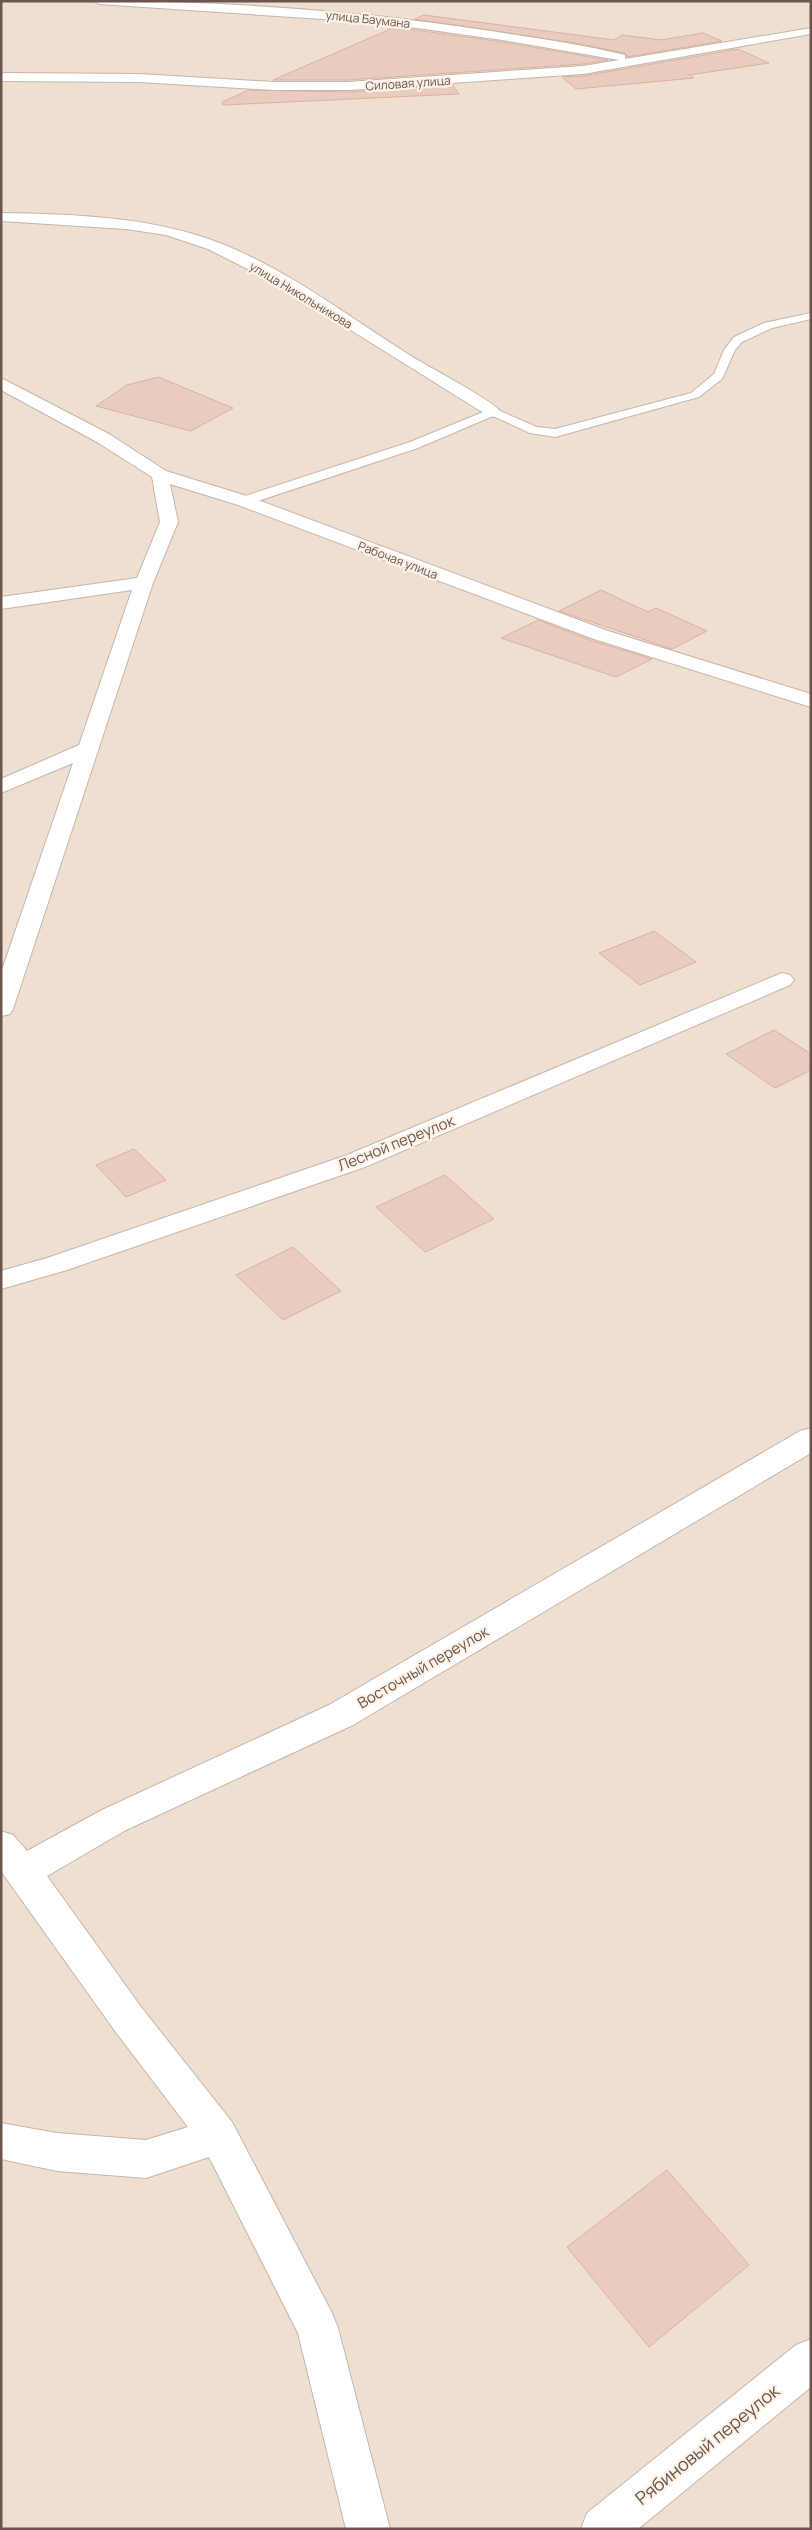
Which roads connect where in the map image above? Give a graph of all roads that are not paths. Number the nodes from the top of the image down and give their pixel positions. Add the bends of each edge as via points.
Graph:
1 (99, 1) edge
2 (811, 31) edge
3 (584, 50) junction
4 (634, 60) junction
5 (583, 70) junction
6 (1, 77) edge
7 (1, 217) edge
8 (811, 316) edge
9 (1, 383) edge
10 (493, 412) junction
11 (160, 475) junction
12 (244, 501) junction
13 (144, 583) junction
14 (1, 603) edge
15 (811, 701) edge
16 (88, 750) junction
17 (1, 787) edge
18 (782, 980) dead end
19 (1, 1009) edge
20 (1, 1280) edge
21 (811, 1438) edge
22 (12, 1858) edge
23 (218, 2135) junction
24 (1, 2141) edge
25 (811, 2360) edge
26 (368, 2529) edge
27 (603, 2529) edge

1 - 3 street, улица Баумана via 382,20
2 - 4 street, Силовая улица
3 - 4 street, улица Баумана
3 - 5 street via 592,56 592,64
4 - 5 street, Силовая улица
5 - 6 street, Силовая улица via 315,87 138,78
7 - 10 street, улица Никольникова via 108,223 168,232 218,249 270,273 438,381
8 - 10 lane via 773,324 732,345 725,357 723,370 712,384 695,395 555,433 534,430
9 - 11 street, Рабочая улица via 103,438
10 - 12 lane via 414,445
11 - 12 street, Рабочая улица
11 - 13 street via 169,522
12 - 15 street, Рабочая улица via 601,635
13 - 14 street
13 - 16 street
16 - 17 street
16 - 19 street
18 - 20 street, Лесной переулок via 356,1161 66,1261
21 - 22 street, Восточный переулок via 341,1715 114,1820
22 - 23 street via 128,2019
23 - 24 street via 146,2159 57,2152
23 - 26 street via 317,2328
25 - 27 street, Рябиновый переулок

